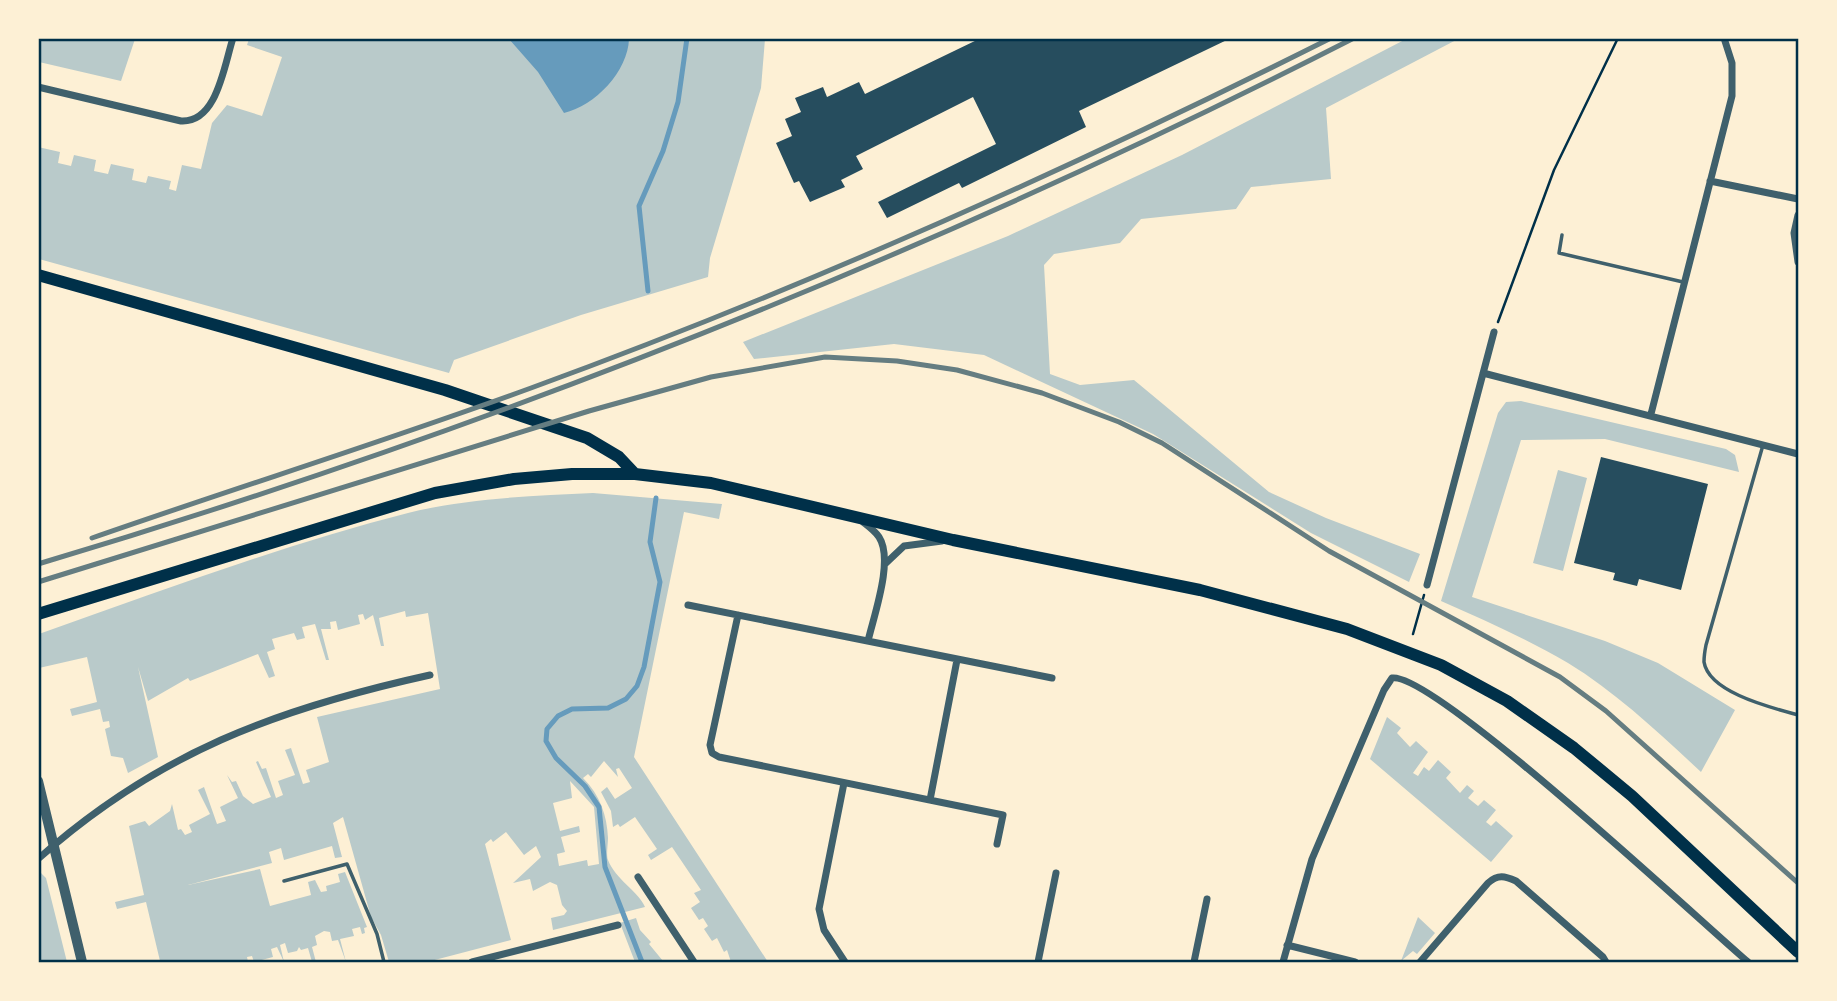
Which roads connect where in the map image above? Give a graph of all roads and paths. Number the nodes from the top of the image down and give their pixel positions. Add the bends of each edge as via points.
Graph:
1 (233, 38) edge
2 (1618, 38) edge
3 (1724, 38) edge
4 (38, 87) edge
5 (1710, 181) junction
6 (1798, 199) edge
7 (1798, 215) edge
8 (1562, 235) dead end
9 (1798, 262) edge
10 (38, 275) edge
11 (1683, 282) junction
12 (1494, 332) joint
13 (1483, 373) junction
14 (1651, 414) junction
15 (1763, 445) junction
16 (1798, 454) edge
17 (635, 474) junction
18 (857, 516) junction
19 (953, 540) junction
20 (885, 564) junction
21 (1427, 585) joint
22 (688, 605) dead end
23 (44, 612) edge
24 (738, 615) junction
25 (1413, 634) dead end
26 (868, 641) junction
27 (957, 660) junction
28 (429, 675) dead end
29 (1052, 678) dead end
30 (1798, 715) edge
31 (38, 781) edge
32 (844, 783) junction
33 (930, 800) junction
34 (997, 844) dead end
35 (53, 846) junction
36 (38, 859) edge
37 (1056, 873) dead end
38 (638, 877) dead end
39 (284, 881) dead end
40 (1207, 900) dead end
41 (618, 925) dead end
42 (1287, 945) junction
43 (1798, 952) edge
44 (82, 962) edge
45 (384, 962) edge
46 (472, 962) edge
47 (694, 962) edge
48 (845, 962) edge
49 (1038, 962) edge
50 (1194, 962) edge
51 (1283, 962) edge
52 (1355, 962) edge
53 (1420, 962) edge
54 (1606, 962) edge
55 (1748, 962) edge

1 - 4 street via 214,93 203,115 193,121
2 - 12 path via 1554,170
3 - 5 street via 1732,63 1732,96
5 - 6 street
5 - 11 street
7 - 9 street via 1794,233
8 - 11 lane via 1559,253
10 - 17 main road via 444,390 587,438 620,457
11 - 14 street
12 - 13 street
13 - 14 street
13 - 21 street
14 - 15 street
15 - 16 street
15 - 30 lane via 1704,663 1712,677 1731,690 1755,703
17 - 18 main road via 711,483
17 - 23 main road via 533,476 435,493
18 - 19 main road
18 - 20 street via 878,537
19 - 20 street via 904,546
19 - 43 main road via 1299,615 1449,668 1574,748 1632,796
20 - 26 street
21 - 25 path
22 - 24 street
24 - 26 street
24 - 32 street via 712,753
26 - 27 street
27 - 29 street
27 - 33 street
28 - 35 street via 293,709 193,751 97,809
31 - 35 street
32 - 33 street
32 - 48 street via 820,909 824,930
33 - 34 street via 1003,815
35 - 36 street
35 - 44 street
37 - 49 street
38 - 47 street
39 - 45 lane via 347,864
40 - 50 street
41 - 46 street
42 - 51 street
42 - 52 street
42 - 55 street via 1312,859 1392,678 1404,678 1479,727
53 - 54 street via 1488,883 1505,876

